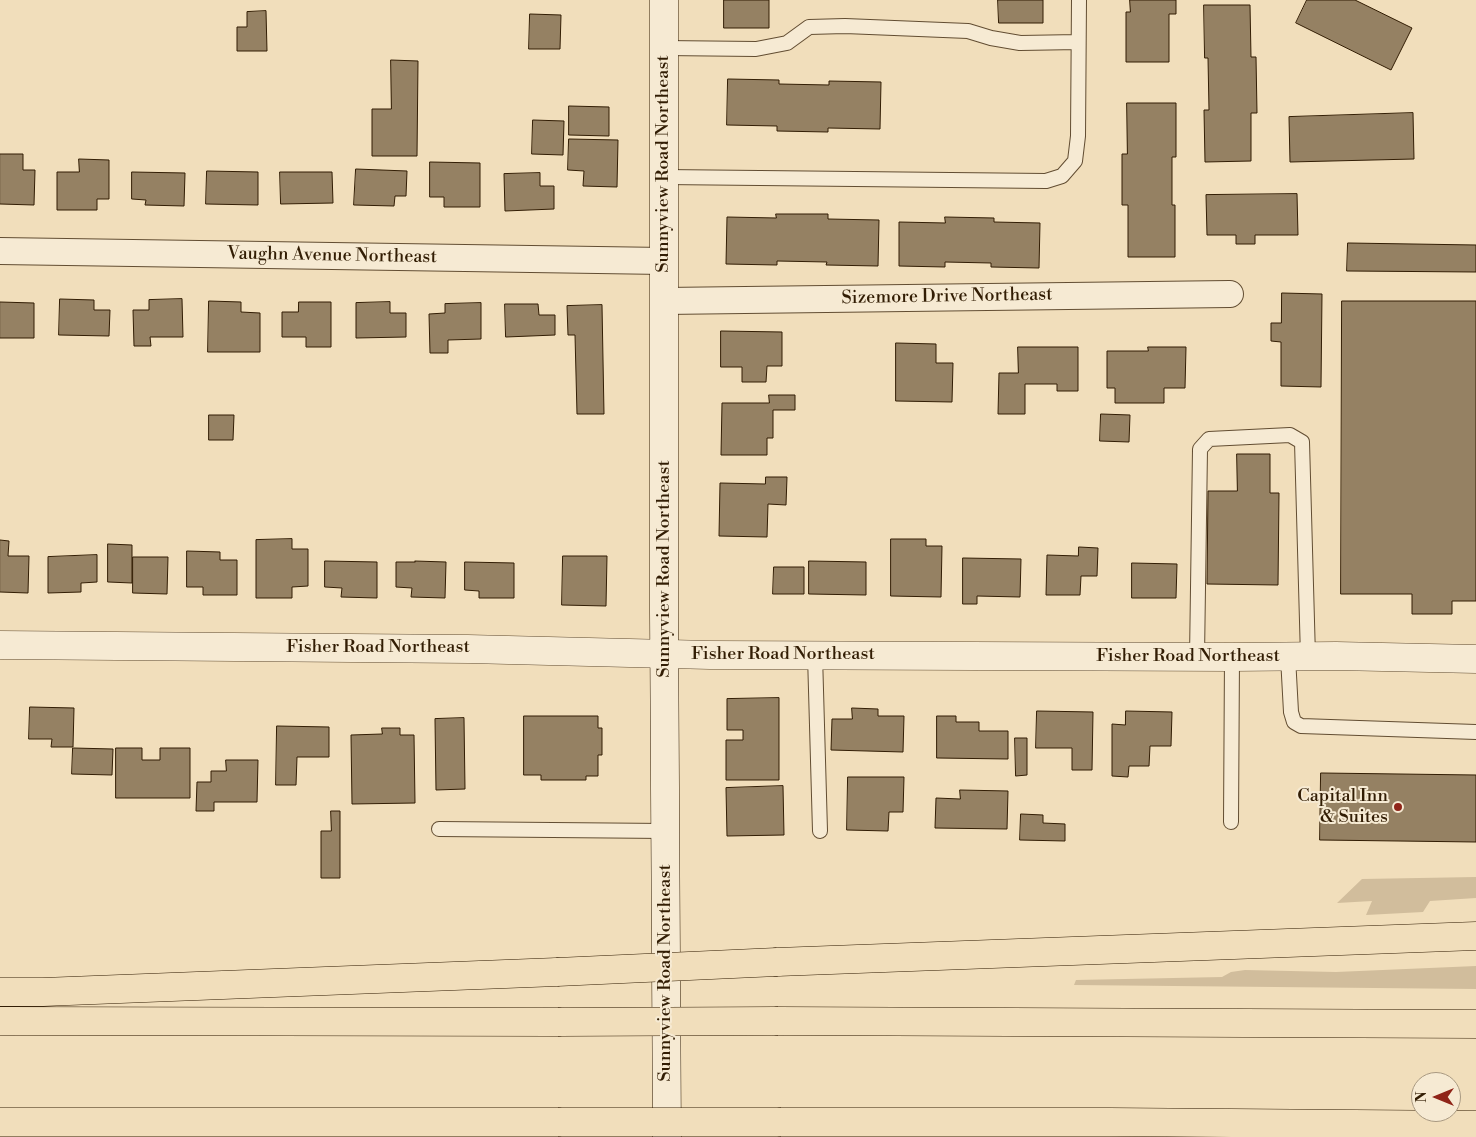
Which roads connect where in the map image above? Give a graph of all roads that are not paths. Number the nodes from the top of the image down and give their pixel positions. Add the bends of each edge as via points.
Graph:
1 (664, 0) edge
2 (1079, 0) edge
3 (1078, 42) junction
4 (664, 48) junction
5 (664, 177) junction
6 (0, 251) edge
7 (664, 261) junction
8 (1230, 294) dead end
9 (664, 300) junction
10 (0, 645) edge
11 (665, 654) junction
12 (815, 655) junction
13 (1197, 657) junction
14 (1232, 657) junction
15 (1298, 657) junction
16 (1476, 659) edge
17 (1476, 732) edge
18 (1231, 822) dead end
19 (439, 829) dead end
20 (666, 831) junction
21 (820, 831) dead end
22 (1476, 936) edge
23 (0, 992) edge
24 (0, 1022) edge
25 (1476, 1024) edge
26 (0, 1122) edge
27 (45, 1122) junction
28 (1476, 1125) edge
29 (162, 1137) edge
30 (667, 1137) edge

1 - 4 street, Sunnyview Road Northeast
2 - 3 lane
3 - 4 lane via 1020,42 968,31 845,26 808,27 787,42 756,49
3 - 5 lane via 1078,136 1075,161 1062,176 1046,180
4 - 5 street, Sunnyview Road Northeast
5 - 7 street, Sunnyview Road Northeast
6 - 7 street, Vaughn Avenue Northeast
7 - 9 street, Sunnyview Road Northeast
8 - 9 street, Sizemore Drive Northeast
9 - 11 street, Sunnyview Road Northeast
10 - 11 street, Fisher Road Northeast
11 - 12 street, Fisher Road Northeast
11 - 20 street, Sunnyview Road Northeast
12 - 13 street, Fisher Road Northeast
12 - 21 lane
13 - 14 street, Fisher Road Northeast
13 - 15 lane via 1200,449 1209,439 1290,435 1302,442
14 - 15 street, Fisher Road Northeast
14 - 18 lane
15 - 16 street, Fisher Road Northeast
15 - 17 lane via 1291,712 1294,722 1301,726
19 - 20 lane
20 - 30 street, Sunnyview Road Northeast
22 - 23 highway, bridge
24 - 25 highway, bridge
26 - 27 highway
27 - 28 highway, bridge
27 - 29 highway

